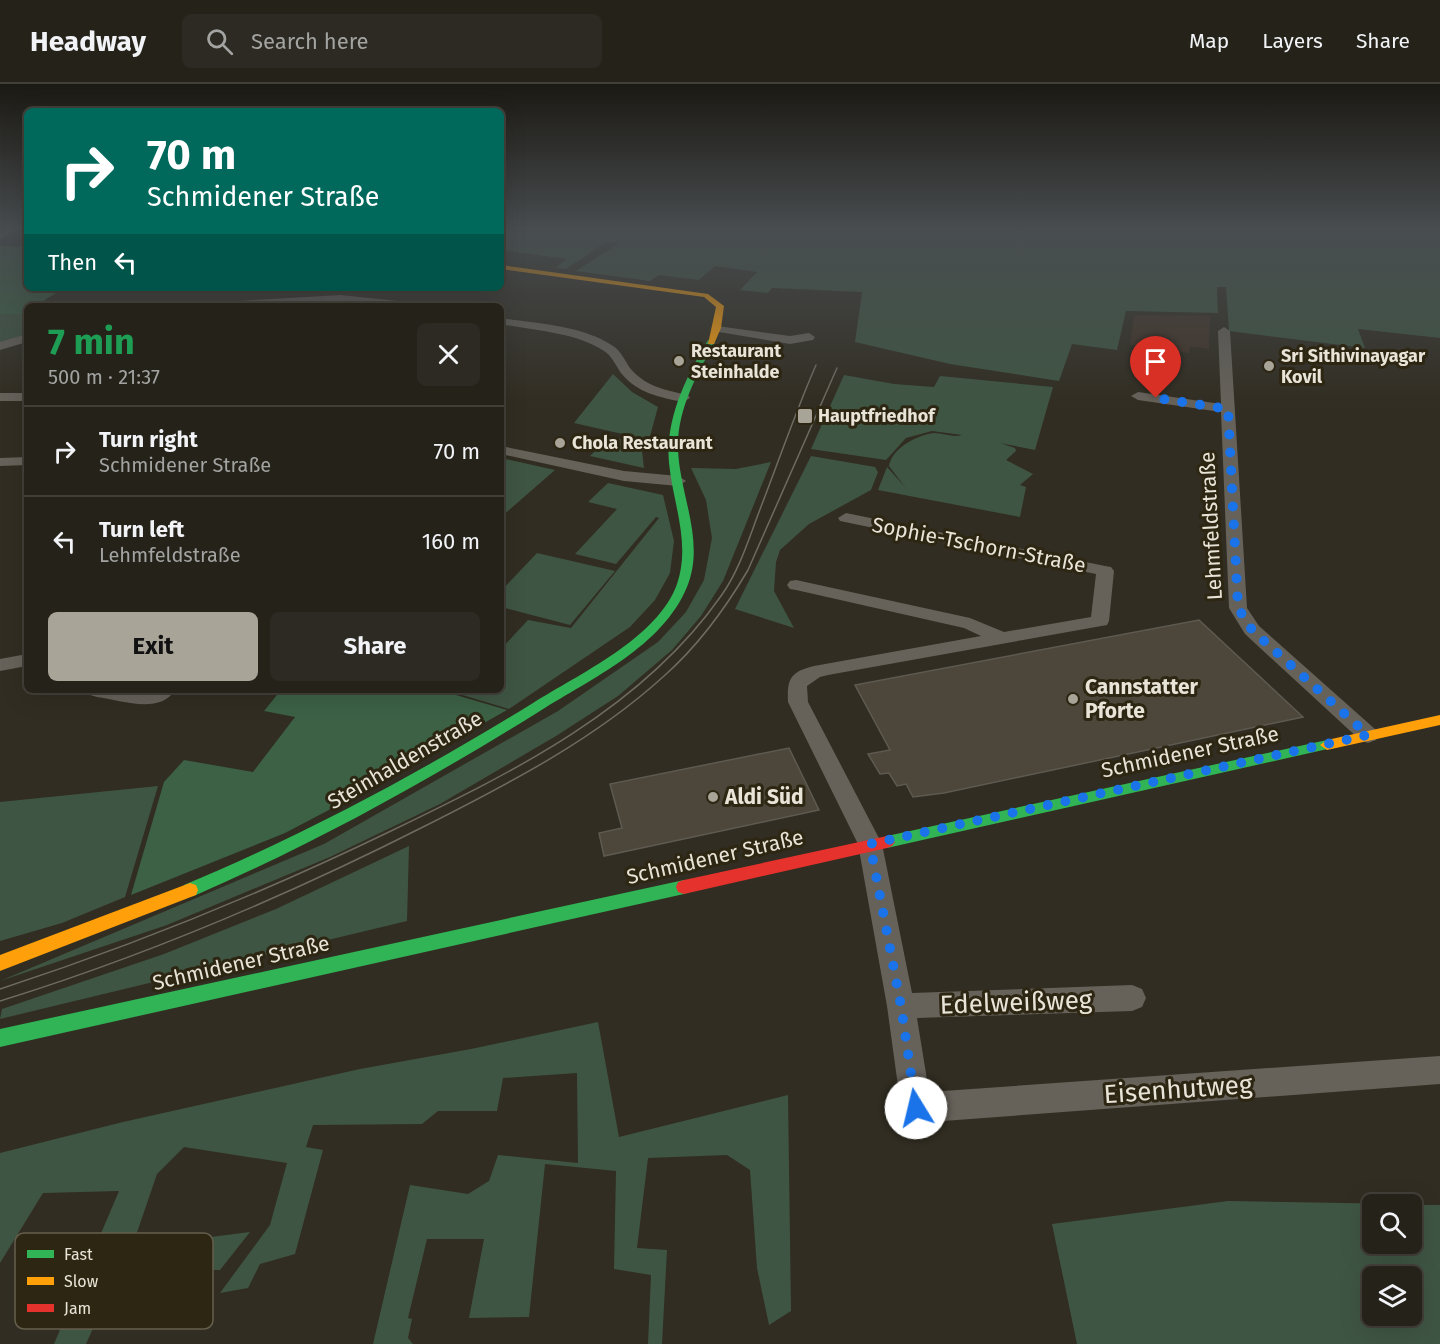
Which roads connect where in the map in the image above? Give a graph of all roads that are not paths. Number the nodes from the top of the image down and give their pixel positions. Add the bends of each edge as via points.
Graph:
1 (646, 287) edge
2 (372, 291) edge
3 (356, 299) junction
4 (246, 303) edge
5 (390, 303) edge
6 (504, 322) edge
7 (717, 329) junction
8 (1224, 331) dead end
9 (809, 337) dead end
10 (24, 339) edge
11 (0, 346) edge
12 (1138, 396) dead end
13 (0, 397) edge
14 (24, 397) edge
15 (683, 398) junction
16 (1228, 409) junction
17 (504, 451) edge
18 (24, 461) edge
19 (0, 462) edge
20 (678, 481) junction
21 (846, 518) dead end
22 (796, 585) dead end
23 (1001, 638) junction
24 (24, 661) edge
25 (0, 665) edge
26 (116, 693) edge
27 (159, 693) edge
28 (1440, 720) edge
29 (1368, 735) junction
30 (870, 844) junction
31 (0, 963) edge
32 (1132, 998) dead end
33 (901, 1006) junction
34 (0, 1038) edge
35 (1440, 1070) edge

1 - 7 street via 706,295 720,306
2 - 3 street
3 - 4 street
3 - 5 street
6 - 15 street via 597,342 612,351 633,382 657,393
7 - 9 street via 790,340
7 - 15 street, Steinhaldenstraße
8 - 16 street, Lehmfeldstraße
10 - 11 street
12 - 16 street
13 - 14 street
15 - 20 street, Steinhaldenstraße via 674,422
16 - 29 street, Lehmfeldstraße via 1238,608 1252,630
17 - 20 street via 624,476
18 - 19 street
20 - 31 street, Steinhaldenstraße via 691,541 688,572 672,605 647,632 415,780 297,844
21 - 23 street, Sophie-Tschorn-Straße via 1105,571 1100,621
22 - 23 street via 970,624
23 - 30 street, Sophie-Tschorn-Straße via 814,672 797,683 798,702
24 - 25 street
26 - 27 street via 148,698
28 - 29 street, Schmidener Straße
29 - 30 street, Schmidener Straße
30 - 33 street
30 - 34 street, Schmidener Straße
32 - 33 street, Edelweißweg
33 - 35 street, Eisenhutweg via 916,1108

